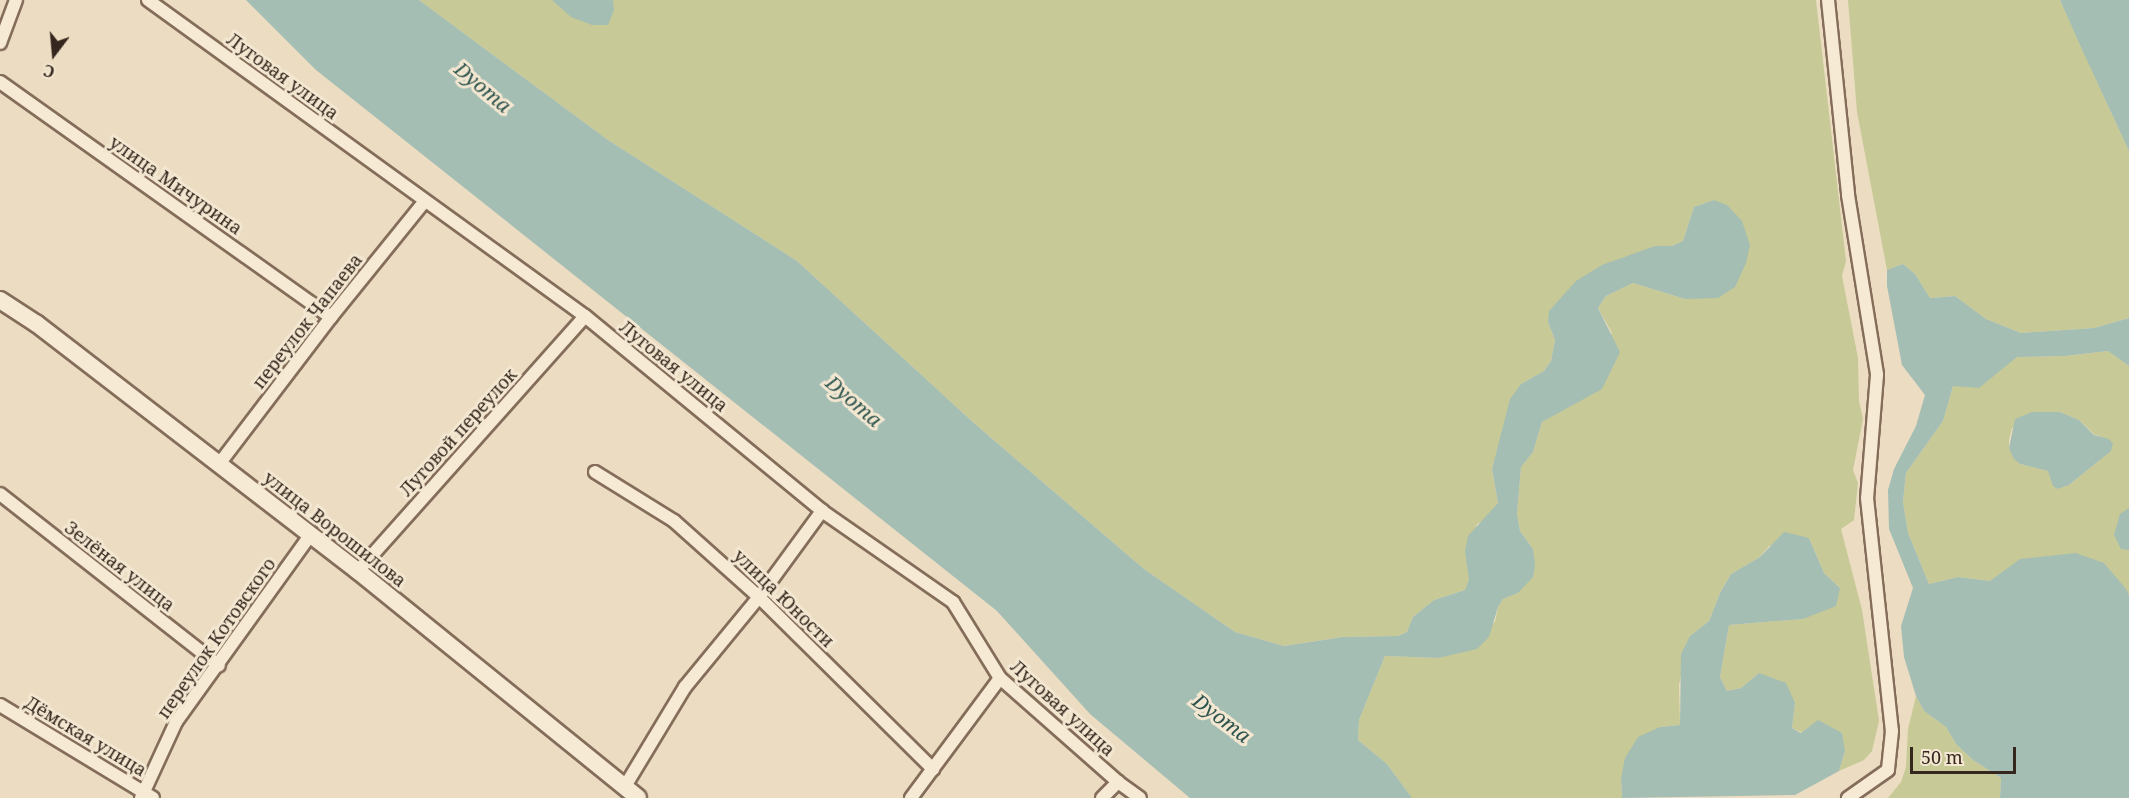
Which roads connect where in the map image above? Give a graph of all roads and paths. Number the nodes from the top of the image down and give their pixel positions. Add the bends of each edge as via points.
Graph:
1 (16, 0) edge
2 (148, 0) edge
3 (1828, 0) edge
4 (0, 43) edge
5 (0, 82) edge
6 (424, 202) junction
7 (0, 300) edge
8 (585, 316) junction
9 (331, 317) junction
10 (219, 464) junction
11 (596, 472) dead end
12 (0, 494) edge
13 (822, 511) junction
14 (310, 534) junction
15 (358, 571) junction
16 (759, 597) junction
17 (219, 666) junction
18 (1000, 678) junction
19 (0, 705) edge
20 (933, 769) junction
21 (1118, 782) junction
22 (624, 788) junction
23 (146, 796) edge
24 (638, 798) edge
25 (911, 798) edge
26 (1102, 798) edge
27 (1140, 798) edge
28 (1848, 798) edge

1 - 4 street
2 - 6 street, Луговая улица
3 - 28 street via 1848,195 1877,375 1867,498 1892,731 1888,770
5 - 9 street, улица Мичурина
6 - 8 street, Луговая улица
6 - 9 street, переулок Чапаева
7 - 10 street, улица Ворошилова
8 - 13 street, Луговая улица
8 - 15 street, Луговой переулок
9 - 10 street, переулок Чапаева
10 - 14 street, улица Ворошилова
11 - 16 street, улица Юности via 674,521
12 - 17 street, Зелёная улица
13 - 16 street
13 - 18 street, Луговая улица via 953,602
14 - 15 street, улица Ворошилова
14 - 17 street, переулок Котовского
15 - 22 street, улица Ворошилова
16 - 20 street, улица Юности
16 - 22 street via 685,687
17 - 23 street, переулок Котовского via 176,722
18 - 20 street
18 - 21 street, Луговая улица
19 - 23 street, Дёмская улица
20 - 25 street
21 - 26 street
21 - 27 street, Луговая улица
22 - 24 street, улица Ворошилова

